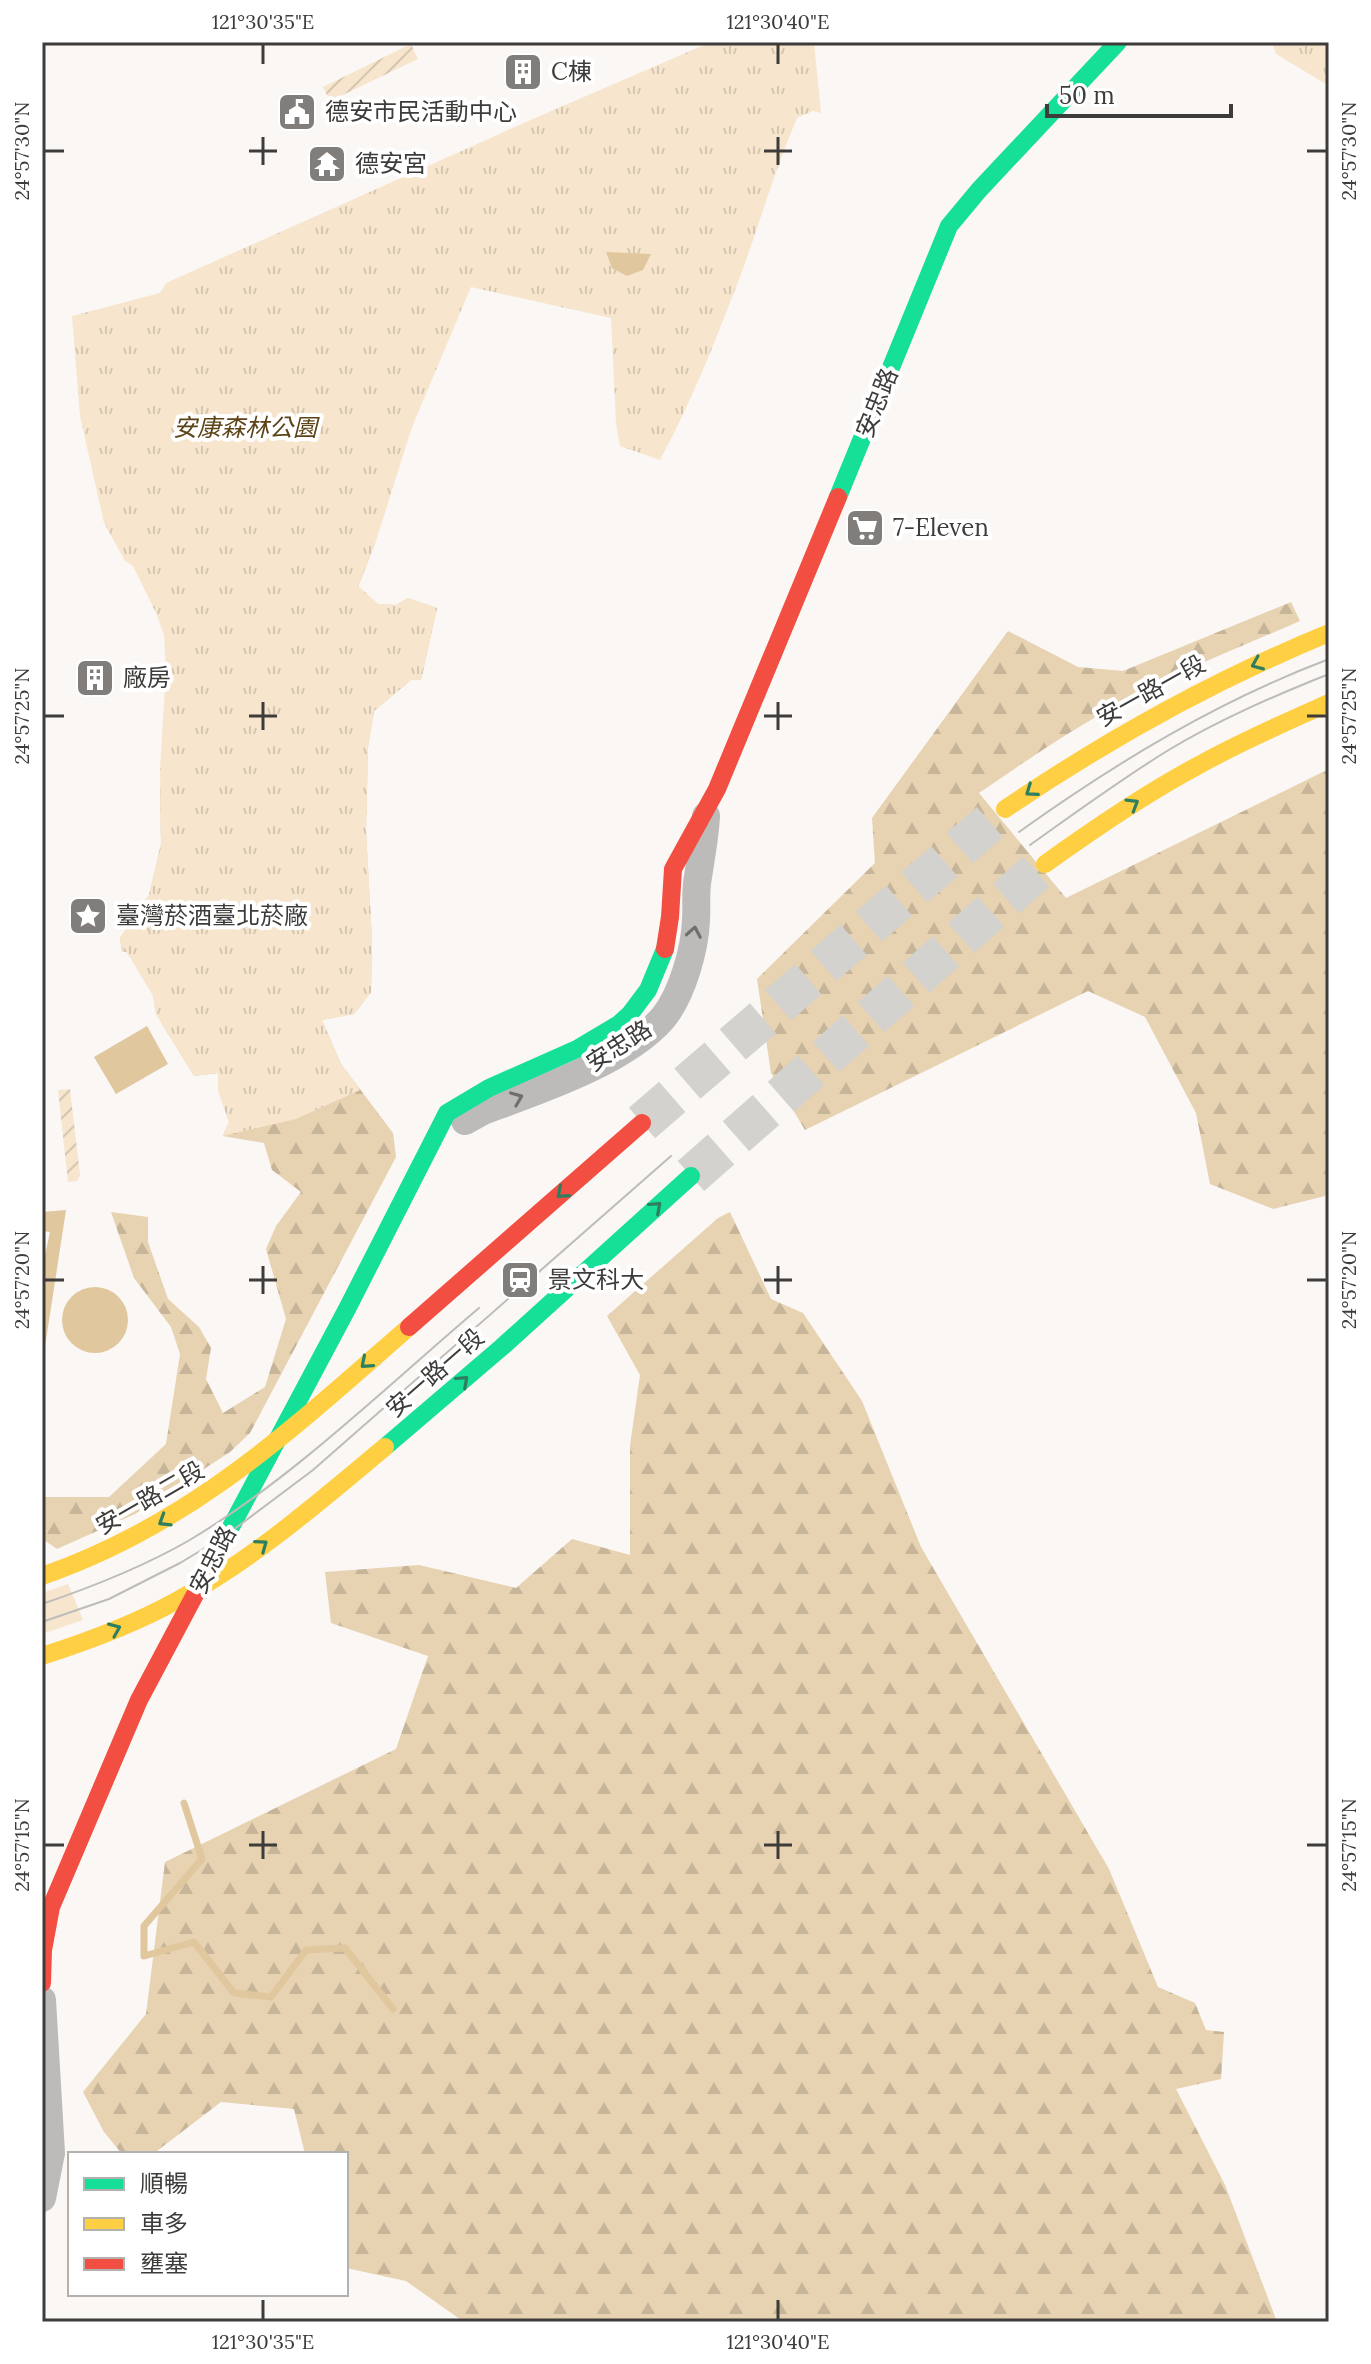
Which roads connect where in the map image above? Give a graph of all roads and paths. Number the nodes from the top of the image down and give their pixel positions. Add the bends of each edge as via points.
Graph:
1 (1118, 42) edge
2 (1329, 633) edge
3 (1329, 703) edge
4 (707, 809) joint
5 (1005, 809) tunnel mouth
6 (1045, 864) tunnel mouth
7 (642, 1123) tunnel mouth
8 (428, 1153) joint
9 (691, 1176) tunnel mouth
10 (274, 1445) junction
11 (42, 1576) edge
12 (198, 1590) junction
13 (42, 1656) edge
14 (42, 1983) edge
15 (42, 2000) edge
16 (42, 2198) edge

1 - 4 street, 安忠路 via 949,226
2 -> 5 street, 安一路一段 via 1148,717
6 -> 3 street via 1185,772
4 - 8 street, 安忠路 via 686,974 663,1017 608,1059 460,1124
7 -> 10 street
8 - 10 street, 安忠路
12 -> 9 street, 安一路一段 via 300,1517 442,1400
10 -> 11 street, 安一路二段 via 154,1528 81,1564
10 - 12 street, 安忠路
13 -> 12 street via 133,1622
12 - 14 street, 安忠路 via 139,1700 65,1870 48,1921
15 - 16 street via 51,2153

